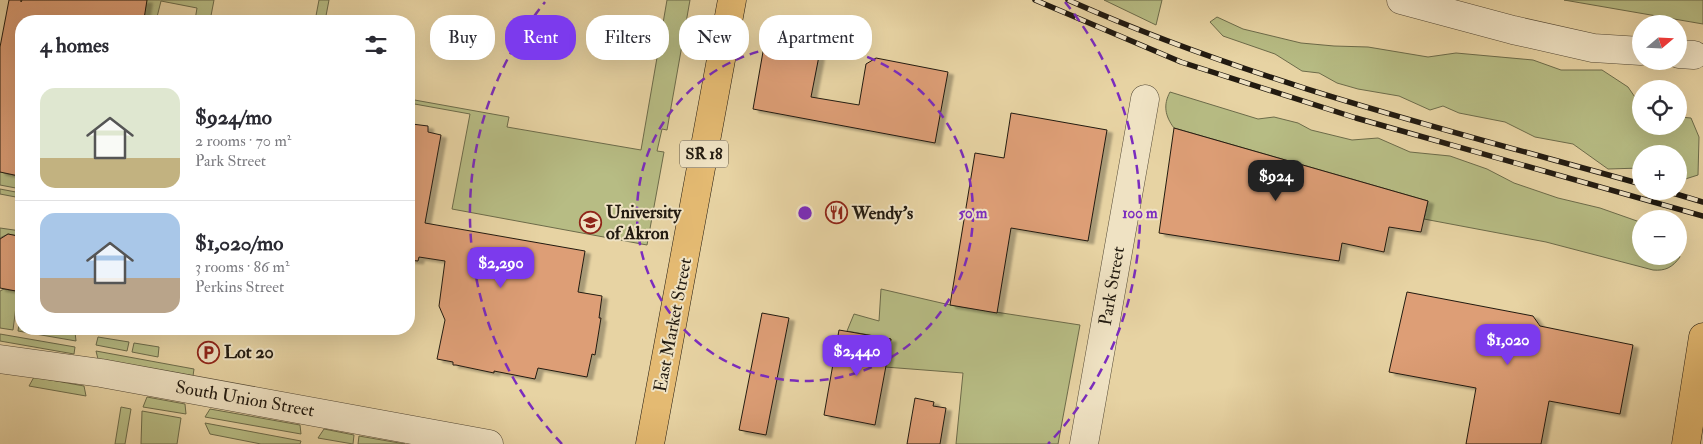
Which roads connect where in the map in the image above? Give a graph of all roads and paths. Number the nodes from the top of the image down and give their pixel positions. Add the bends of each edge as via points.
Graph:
1 (732, 0) edge
2 (1400, 0) edge
3 (1632, 50) edge
4 (1145, 99) dead end
5 (1703, 337) edge
6 (0, 359) edge
7 (489, 444) edge
8 (650, 444) edge
9 (1084, 444) edge
10 (1686, 444) edge

1 - 8 main road, East Market Street / SR 18
2 - 3 street via 1593,48
4 - 9 street, Park Street
5 - 10 main road
6 - 7 street, South Union Street via 101,374

